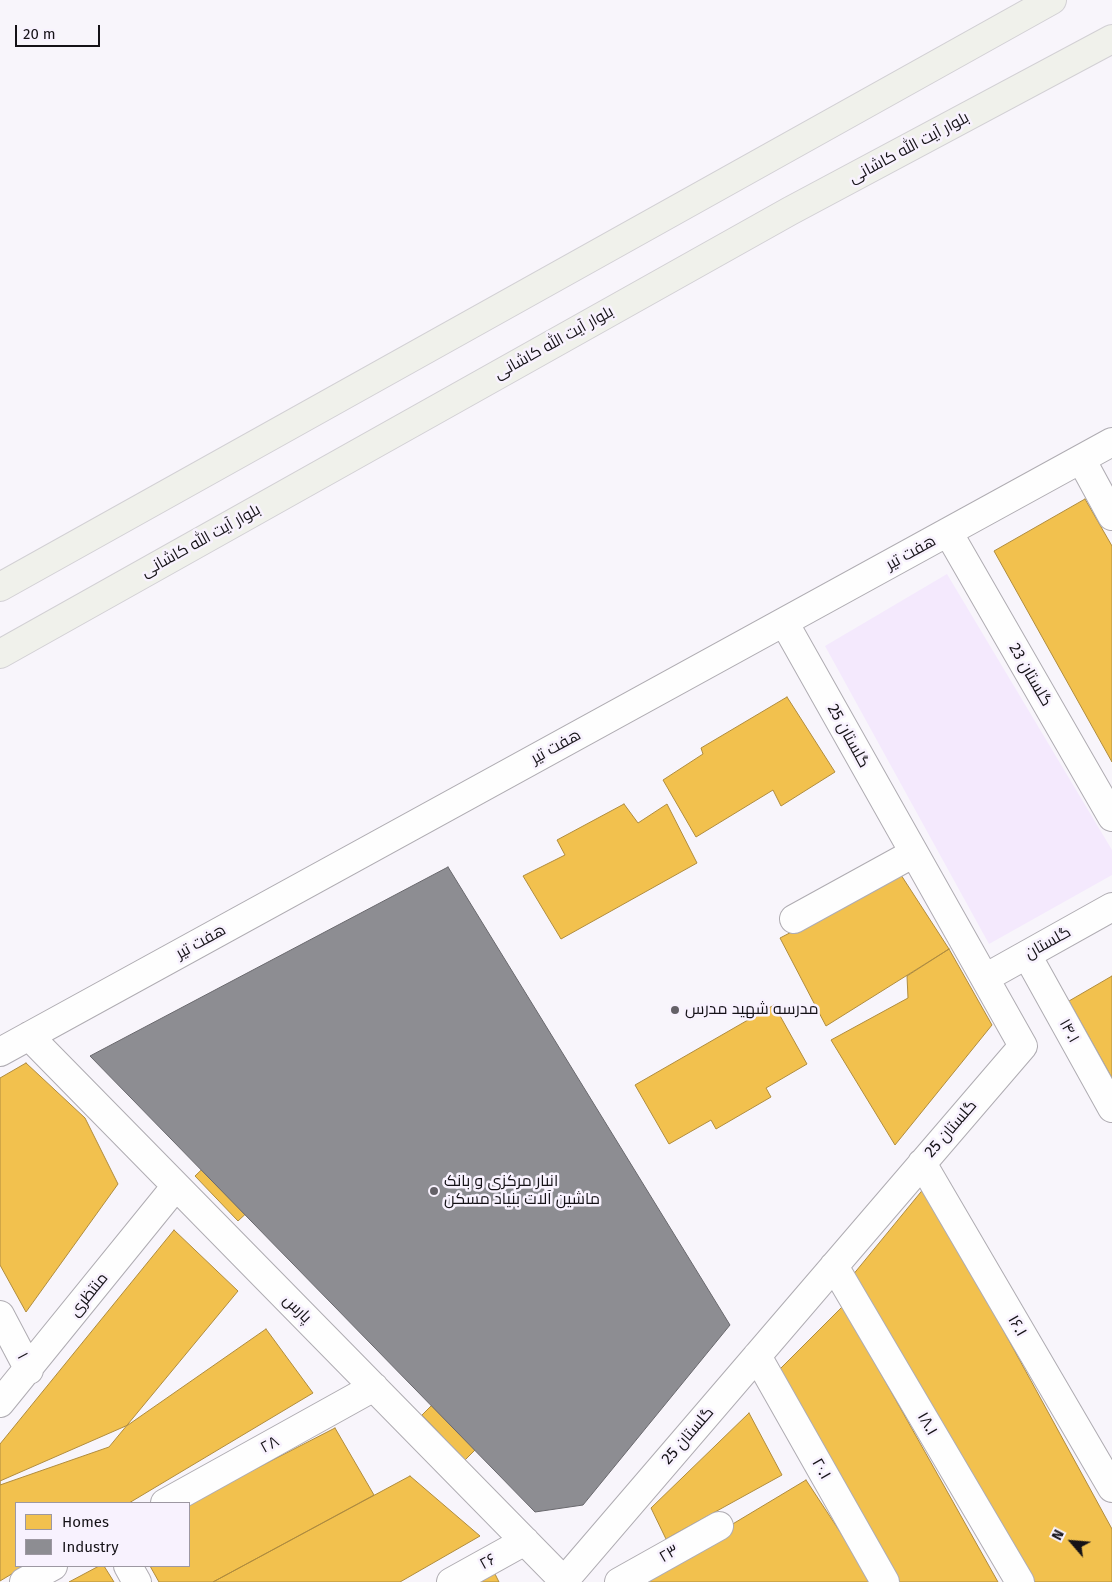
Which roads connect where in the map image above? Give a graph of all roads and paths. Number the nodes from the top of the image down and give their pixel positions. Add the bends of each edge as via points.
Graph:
1 (1052, 0) edge
2 (1112, 39) edge
3 (1112, 442) edge
4 (1080, 460) junction
5 (1112, 516) edge
6 (948, 532) junction
7 (0, 587) edge
8 (784, 622) junction
9 (0, 654) edge
10 (1112, 817) edge
11 (914, 853) junction
12 (1112, 907) edge
13 (794, 919) dead end
14 (1027, 955) junction
15 (985, 978) junction
16 (29, 1036) junction
17 (0, 1052) edge
18 (1112, 1108) edge
19 (922, 1163) junction
20 (176, 1186) junction
21 (834, 1266) junction
22 (0, 1315) edge
23 (757, 1356) junction
24 (29, 1370) junction
25 (374, 1388) junction
26 (0, 1403) edge
27 (1112, 1488) edge
28 (167, 1502) edge
29 (718, 1526) dead end
30 (525, 1541) junction
31 (51, 1567) edge
32 (129, 1567) edge
33 (24, 1582) edge
34 (137, 1582) edge
35 (451, 1582) edge
36 (565, 1582) edge
37 (619, 1582) edge
38 (885, 1582) edge
39 (1020, 1582) edge

1 - 7 main road
2 - 9 main road, بلوار آیت الله کاشانی via 790,211
3 - 4 street, هفت تیر
4 - 5 street
4 - 6 street, هفت تیر
6 - 8 street, هفت تیر
6 - 10 street, گلستان 23
8 - 11 street, گلستان 25
8 - 16 street, هفت تیر
11 - 13 street
11 - 15 street, گلستان 25
12 - 14 street, گلستان
14 - 15 street, گلستان
14 - 18 street, ۱۴.۱
15 - 19 street, گلستان 25 via 1022,1046
16 - 17 street, هفت تیر
16 - 20 street, پارس
19 - 21 street, گلستان 25
19 - 27 street, ۱۶.۱
20 - 24 street, منتظری
20 - 25 street, پارس
21 - 23 street, گلستان 25
21 - 39 street, ۱۸.۱
22 - 24 street, ۱
23 - 36 street, گلستان 25
23 - 38 street, ۲۰.۱
24 - 26 street, منتظری
25 - 28 street, ۲۸
25 - 30 street, پارس
29 - 37 street, ۲۳
30 - 35 street, ۲۶
30 - 36 street, پارس
31 - 33 street
32 - 34 street

